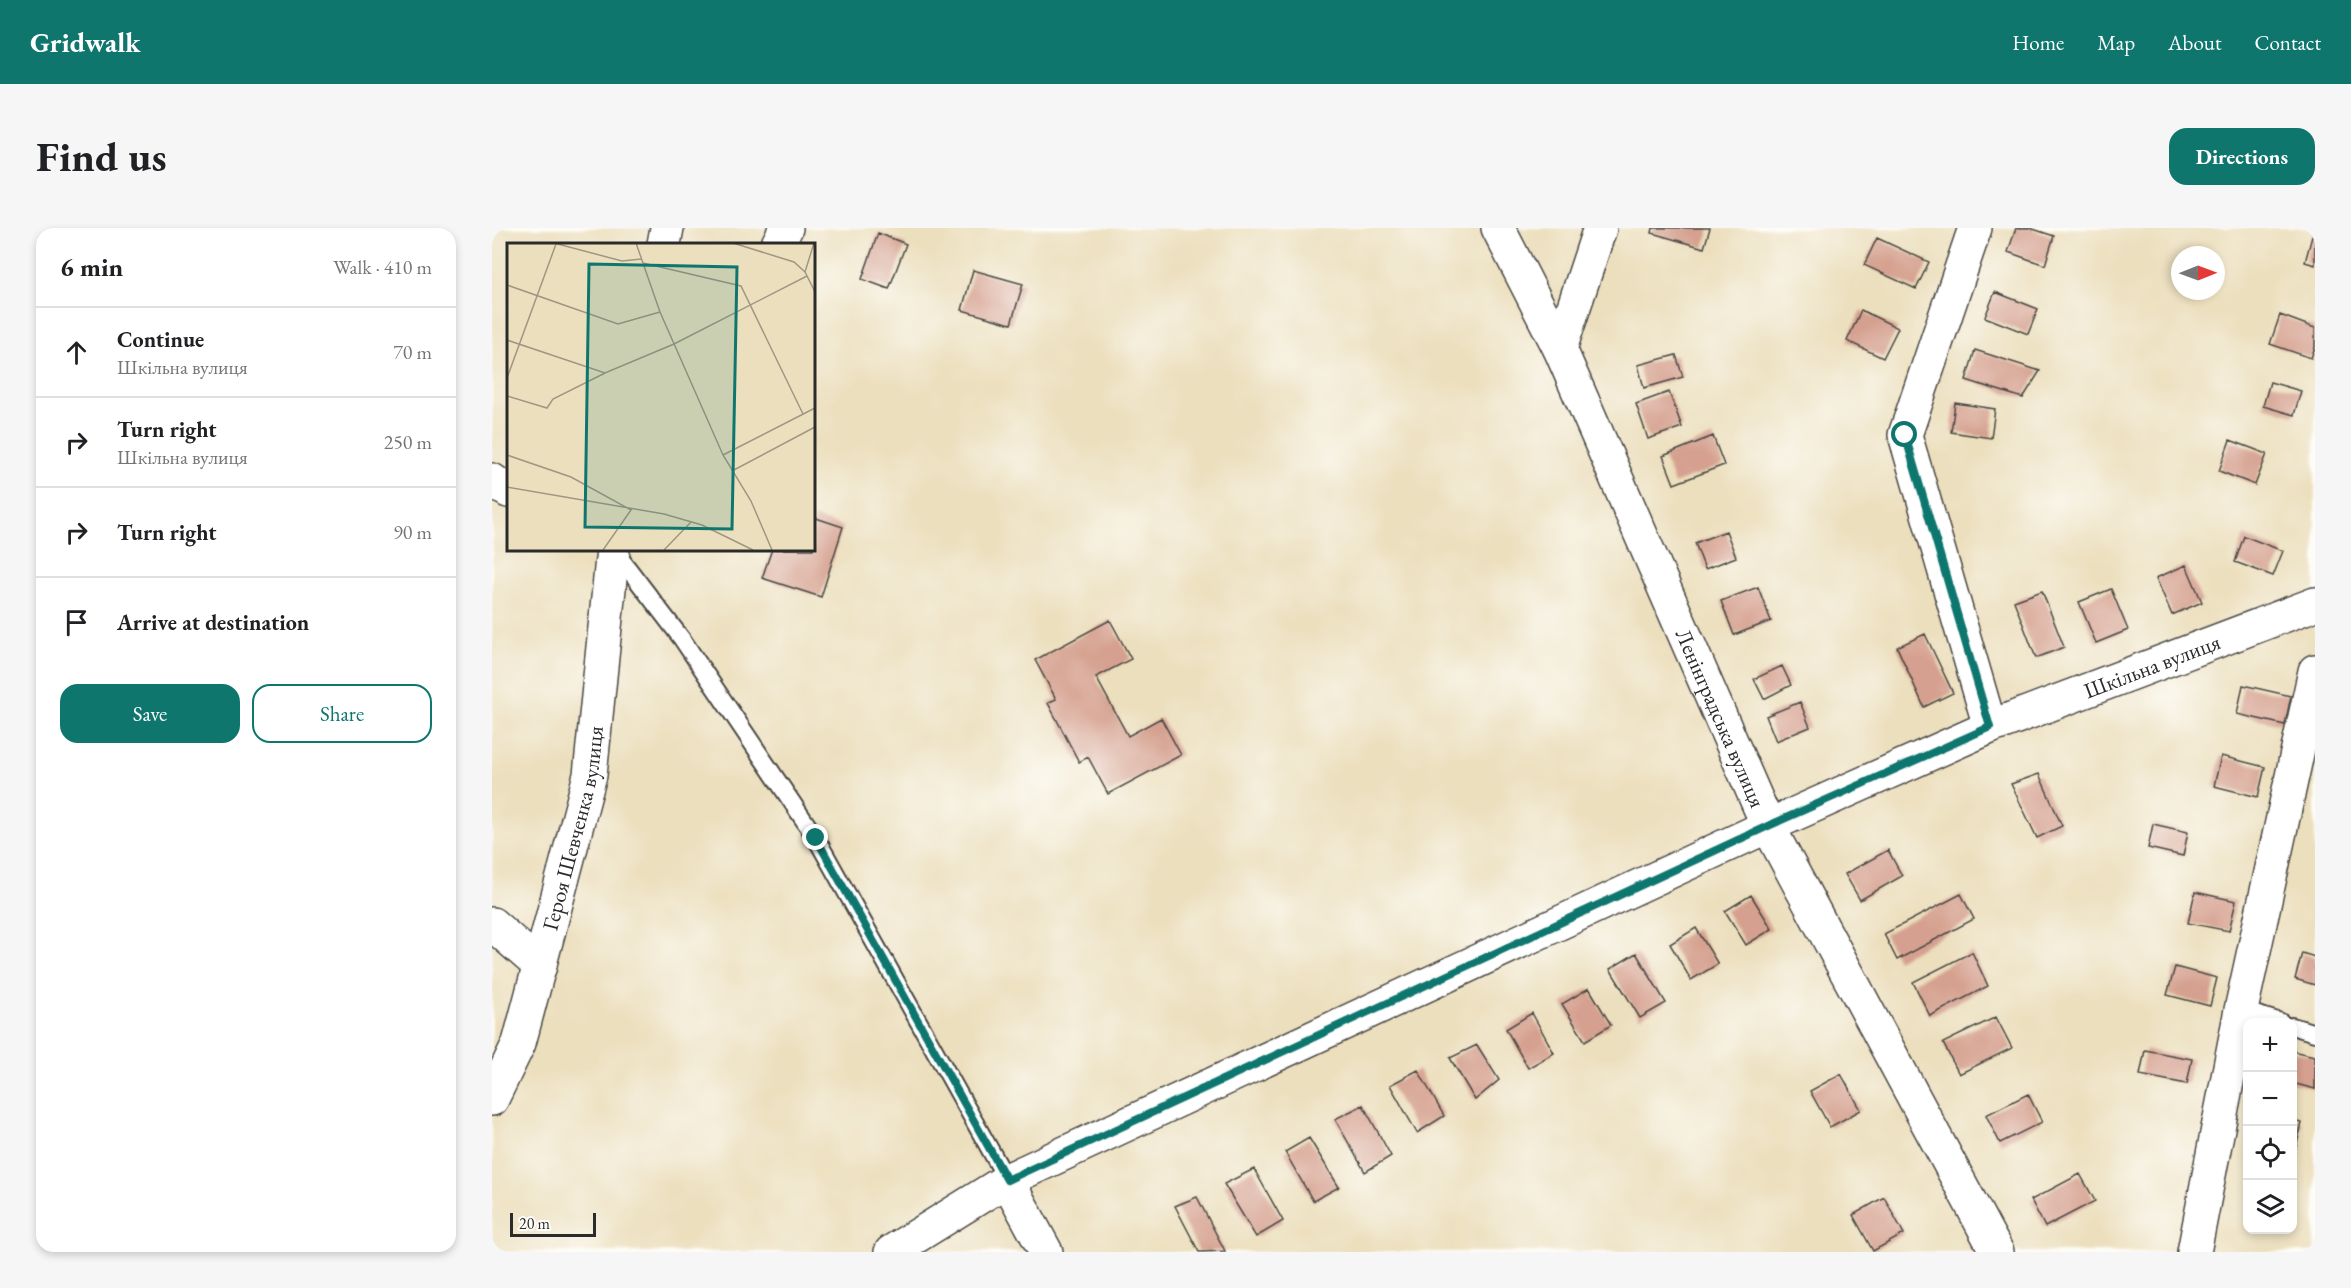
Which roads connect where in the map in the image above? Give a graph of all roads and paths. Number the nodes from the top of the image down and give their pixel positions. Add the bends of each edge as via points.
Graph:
1 (667, 228) edge
2 (786, 228) edge
3 (1498, 228) edge
4 (1600, 228) edge
5 (1975, 228) edge
6 (664, 243) edge
7 (778, 243) edge
8 (1560, 349) junction
9 (492, 480) edge
10 (507, 490) edge
11 (613, 550) edge
12 (614, 550) edge
13 (2315, 604) edge
14 (2315, 671) edge
15 (1990, 727) junction
16 (1768, 826) junction
17 (492, 924) edge
18 (540, 966) junction
19 (2241, 1010) junction
20 (2265, 1018) edge
21 (2297, 1028) edge
22 (2315, 1033) edge
23 (492, 1099) edge
24 (1007, 1180) junction
25 (898, 1250) edge
26 (1046, 1252) edge
27 (1997, 1252) edge
28 (2194, 1252) edge

1 - 6 street
2 - 7 street
3 - 8 street, Ленінградська вулиця
4 - 8 street
5 - 15 street via 1905,435
8 - 16 street, Ленінградська вулиця
9 - 10 street
11 - 18 street, Героя Шевченка вулиця via 590,775
12 - 24 lane via 682,639 816,838
13 - 15 street, Шкільна вулиця
14 - 19 street
15 - 16 street, Шкільна вулиця
16 - 24 street, Шкільна вулиця
16 - 27 street, Ленінградська вулиця
17 - 18 street
18 - 23 street, Героя Шевченка вулиця via 519,1043
19 - 20 lane
19 - 28 street
21 - 22 lane
24 - 25 street, Шкільна вулиця
24 - 26 street

